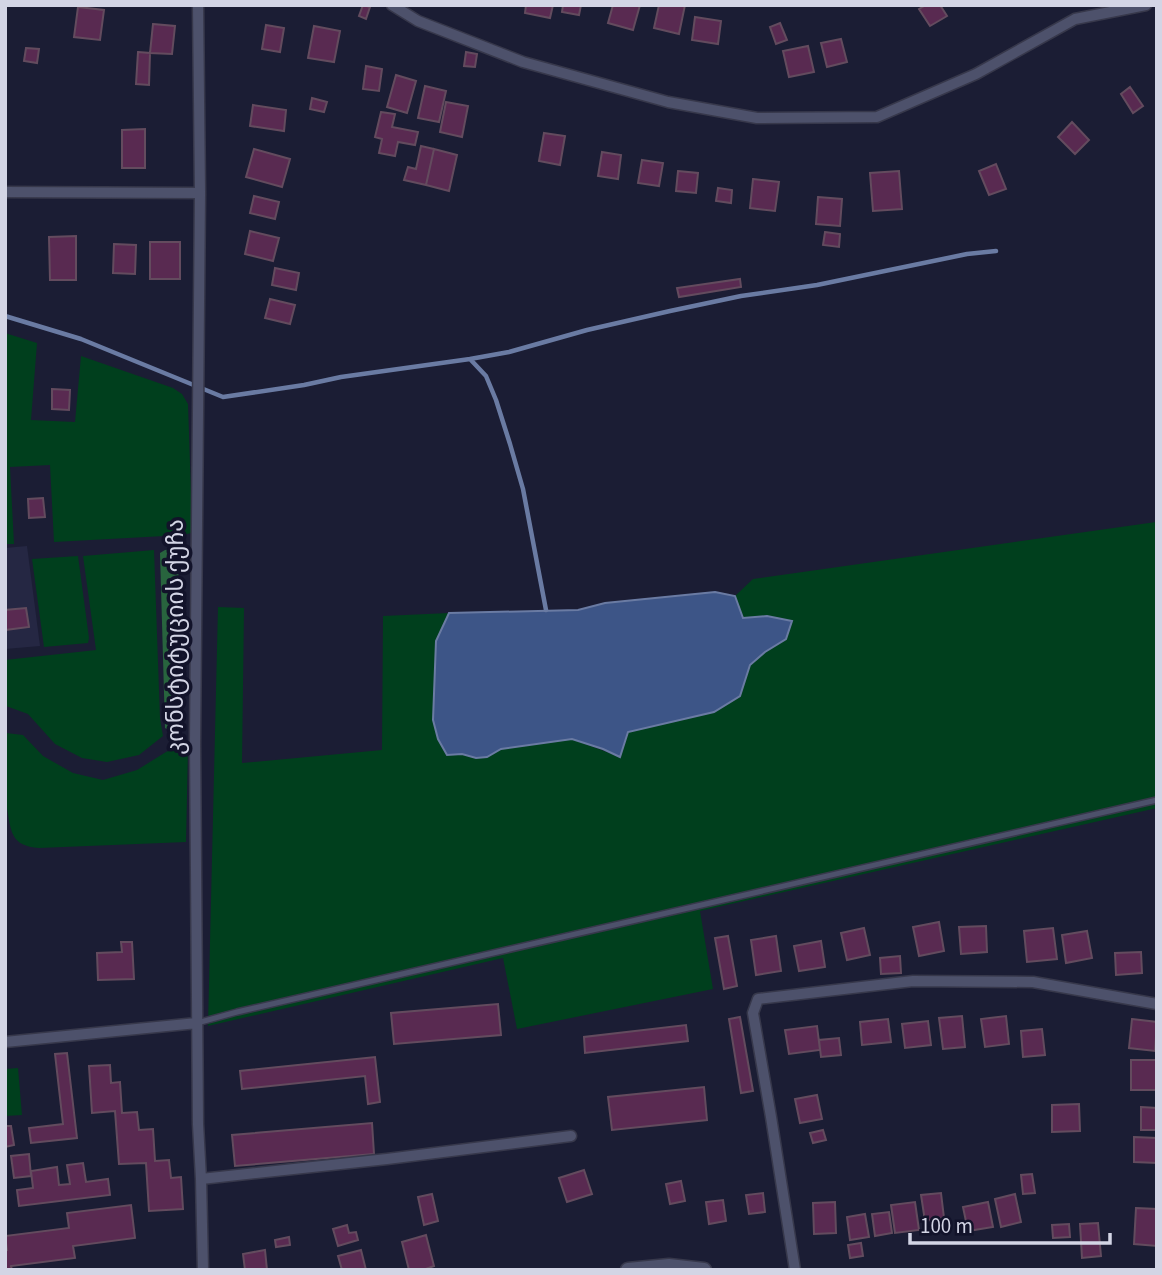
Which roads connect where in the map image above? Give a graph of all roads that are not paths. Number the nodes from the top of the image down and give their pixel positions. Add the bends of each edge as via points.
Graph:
1 (198, 5) edge
2 (391, 5) edge
3 (1146, 5) edge
4 (5, 192) edge
5 (200, 193) junction
6 (1157, 800) edge
7 (1157, 1004) edge
8 (197, 1023) junction
9 (5, 1042) edge
10 (571, 1136) dead end
11 (201, 1179) junction
12 (204, 1270) edge
13 (628, 1270) edge
14 (704, 1270) edge
15 (795, 1270) edge

1 - 5 street, კონსტიტუციის ქუჩა
2 - 3 street via 418,21 523,62 668,102 757,118 877,117 976,74 1075,19
4 - 5 street
5 - 8 street, კონსტიტუციის ქუჩა
6 - 8 lane
7 - 15 street via 1033,982 913,981 758,999 753,1013
8 - 9 street
8 - 11 street, კონსტიტუციის ქუჩა
10 - 11 street
11 - 12 street, კონსტიტუციის ქუჩა
13 - 14 main road via 669,1266

